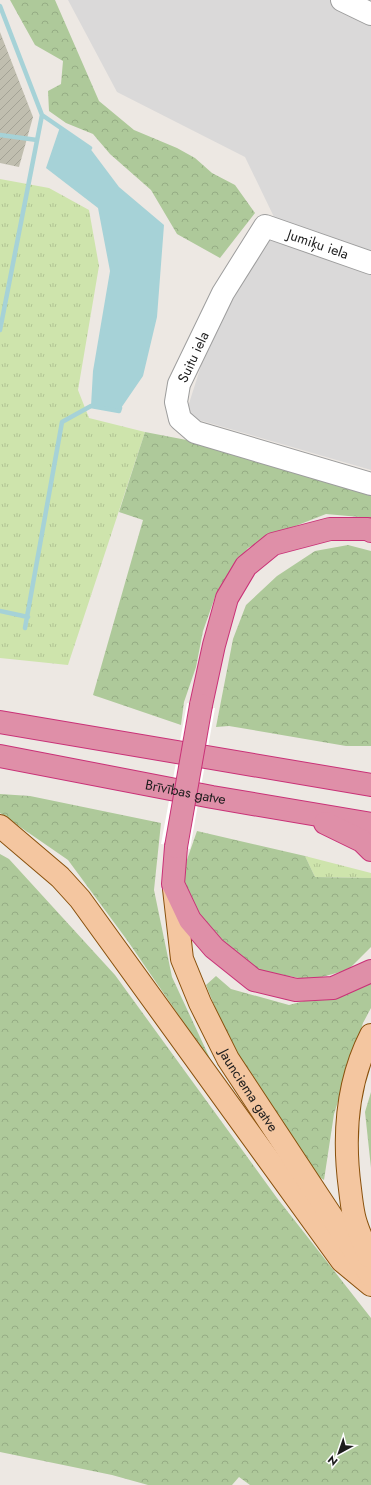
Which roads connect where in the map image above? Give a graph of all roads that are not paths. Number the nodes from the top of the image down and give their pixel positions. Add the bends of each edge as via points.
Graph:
1 (342, 0) edge
2 (371, 14) edge
3 (264, 226) joint
4 (371, 263) edge
5 (371, 484) edge
6 (371, 531) edge
7 (0, 722) edge
8 (0, 756) edge
9 (221, 759) junction
10 (371, 768) edge
11 (371, 785) edge
12 (299, 811) junction
13 (371, 824) edge
14 (0, 826) edge
15 (371, 850) edge
16 (173, 884) junction
17 (366, 971) edge
18 (371, 1034) edge
19 (371, 1263) edge
20 (371, 1276) edge
21 (371, 1285) edge

1 - 2 street
3 - 4 street, Jumiķu iela
3 - 5 street, Suitu iela via 223,292 179,384 176,402 180,419 195,432
6 - 16 highway, bridge via 330,529 273,544 246,566 227,598 201,705 176,847
7 - 9 highway
8 - 12 highway, Brīvības gatve
9 - 10 highway via 247,757 336,772
9 - 11 highway
12 - 13 highway, Brīvības gatve
12 - 15 highway via 362,841
14 - 21 main road via 54,872 80,899 342,1261
16 - 17 highway via 195,926 214,948 254,980 296,990 333,988
16 - 20 main road, Jaunciema gatve via 182,959 200,1003 233,1066
18 - 19 main road via 354,1082 347,1116 347,1163 354,1216

